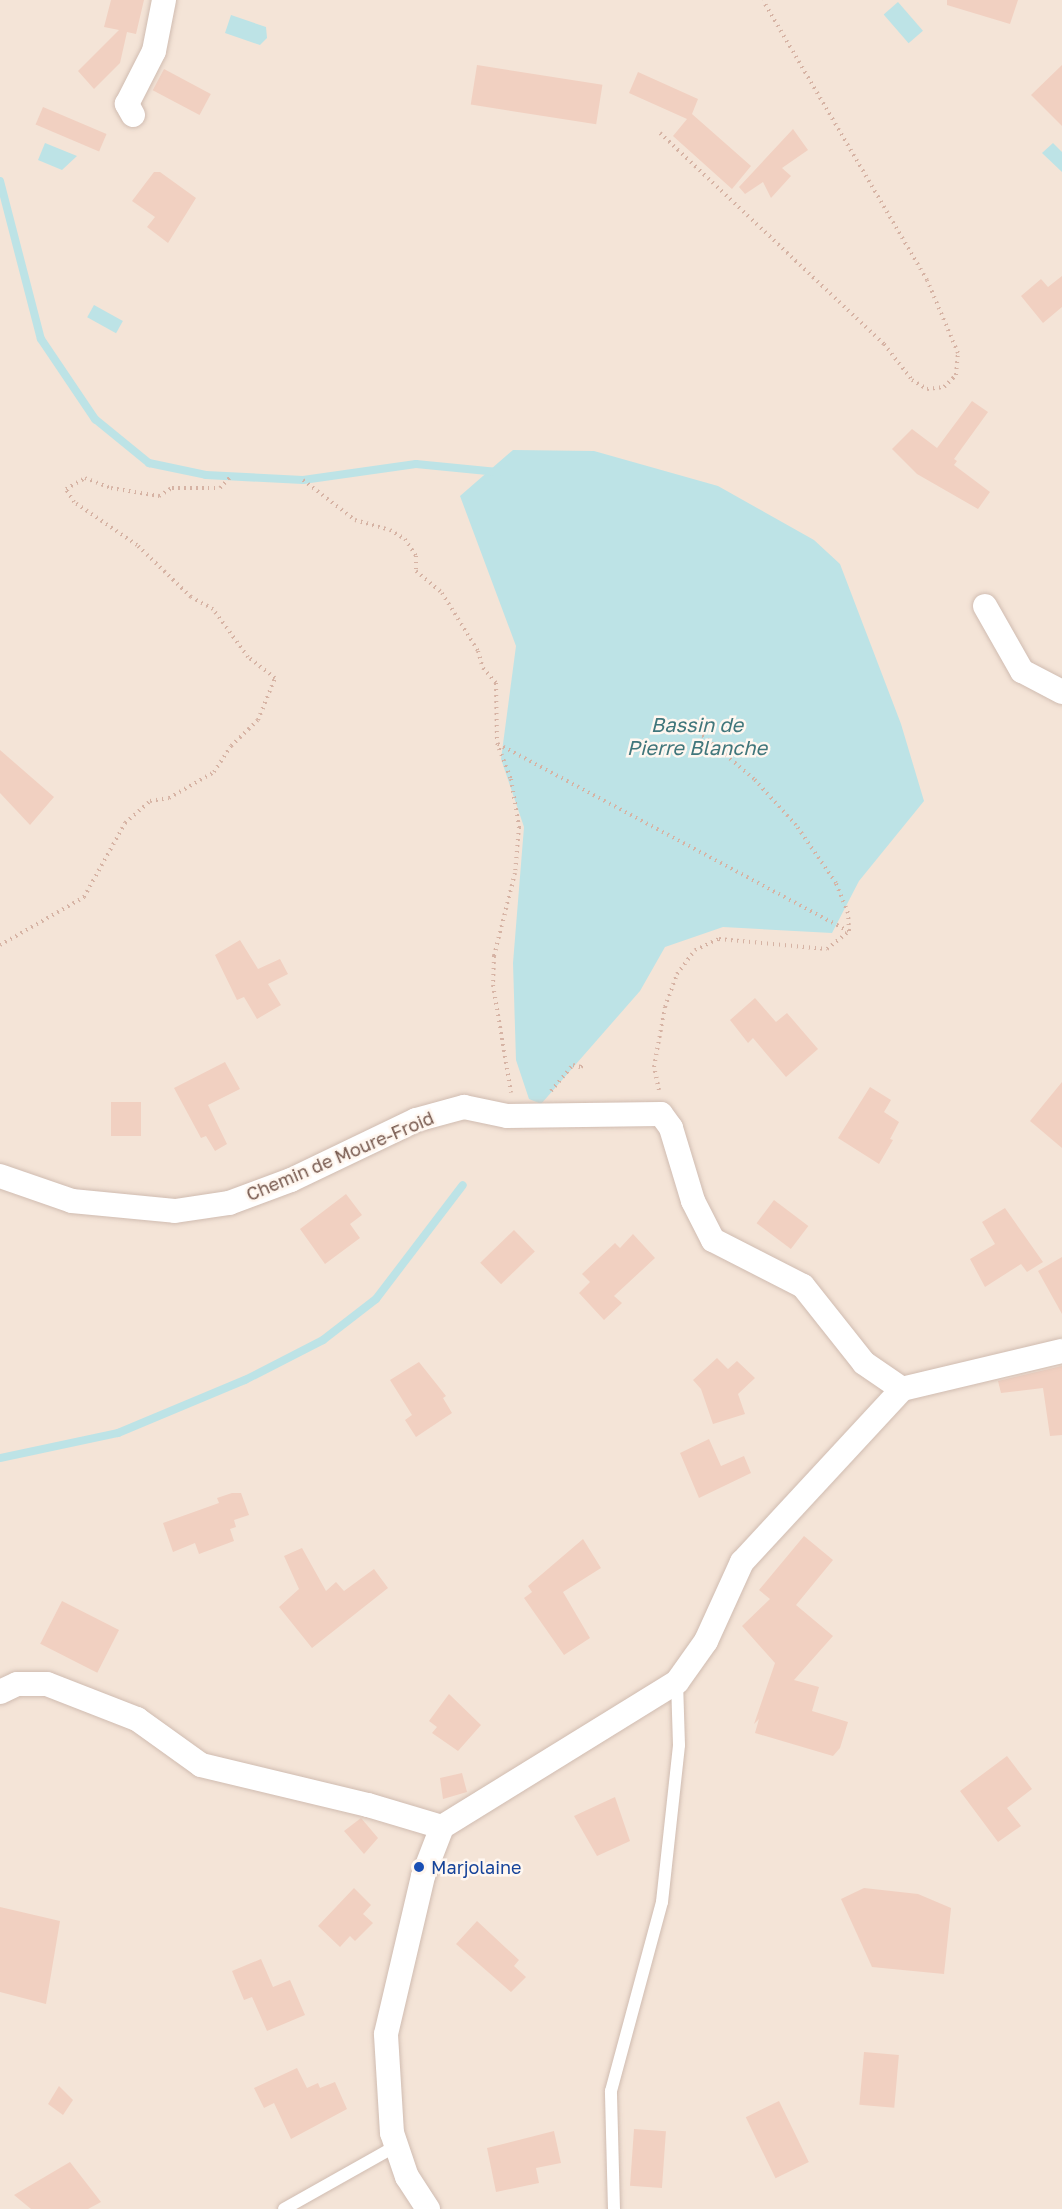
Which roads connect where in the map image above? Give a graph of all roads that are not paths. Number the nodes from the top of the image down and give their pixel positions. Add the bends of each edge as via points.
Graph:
1 (164, 0) edge
2 (133, 114) dead end
3 (985, 606) dead end
4 (1062, 692) edge
5 (0, 1176) edge
6 (1062, 1351) edge
7 (902, 1389) junction
8 (676, 1682) junction
9 (0, 1692) edge
10 (442, 1827) junction
11 (396, 2146) junction
12 (284, 2209) edge
13 (428, 2209) edge
14 (614, 2209) edge

1 - 2 street via 154,51 127,104
3 - 4 street via 1022,670
5 - 7 street, Chemin de Moure-Froid via 72,1201 175,1211 229,1203 280,1184 416,1120 465,1107 507,1116 661,1114 671,1128 693,1201 713,1240 803,1286 864,1364
6 - 7 street
7 - 8 street via 742,1562 706,1641
8 - 10 street
8 - 14 lane via 679,1745 662,1902 612,2091
9 - 10 street via 17,1684 47,1684 137,1719 201,1765
10 - 11 street via 423,1876 386,2034
11 - 12 lane
11 - 13 street via 407,2177

